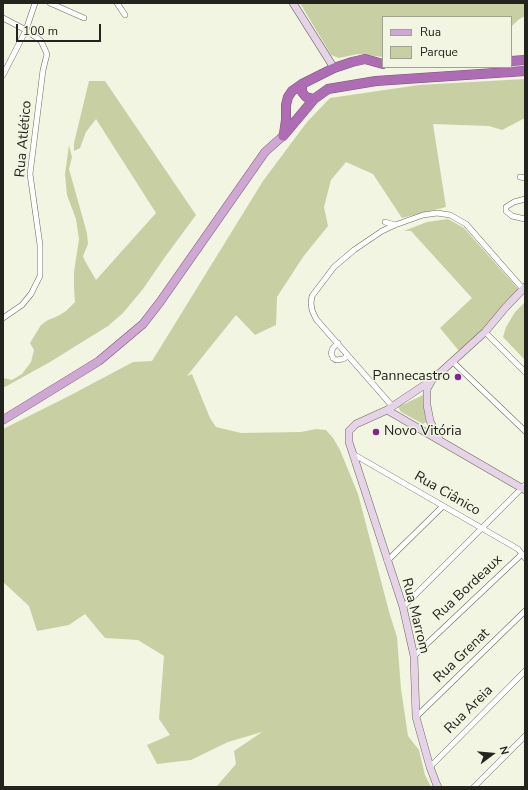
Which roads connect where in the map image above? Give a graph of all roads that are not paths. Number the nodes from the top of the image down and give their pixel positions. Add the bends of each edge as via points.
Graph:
1 (35, 3) edge
2 (50, 3) edge
3 (117, 3) edge
4 (293, 3) edge
5 (125, 15) dead end
6 (3, 18) edge
7 (84, 18) dead end
8 (26, 30) junction
9 (525, 60) edge
10 (512, 61) edge
11 (382, 64) edge
12 (334, 68) junction
13 (525, 71) edge
14 (3, 75) edge
15 (302, 84) junction
16 (314, 99) junction
17 (283, 136) junction
18 (525, 199) edge
19 (525, 219) edge
20 (385, 222) dead end
21 (395, 225) junction
22 (524, 288) edge
23 (3, 318) edge
24 (485, 332) junction
25 (338, 343) junction
26 (348, 356) junction
27 (453, 362) junction
28 (525, 372) edge
29 (432, 380) junction
30 (390, 408) junction
31 (3, 420) edge
32 (432, 425) junction
33 (423, 431) junction
34 (525, 431) edge
35 (440, 439) junction
36 (353, 454) junction
37 (524, 488) edge
38 (443, 506) junction
39 (482, 528) junction
40 (523, 556) edge
41 (387, 561) junction
42 (403, 607) junction
43 (525, 611) edge
44 (414, 656) junction
45 (525, 671) edge
46 (416, 718) junction
47 (525, 736) edge
48 (430, 767) junction
49 (438, 787) edge
50 (474, 787) edge

1 - 8 street
2 - 7 street
3 - 5 street
4 - 12 street
6 - 8 street, Rua Atlético
8 - 14 street
8 - 23 street, Rua Atlético via 41,41 47,54 30,174 40,246 40,276 22,305
9 - 10 highway
11 - 12 highway via 365,59
12 - 15 highway
13 - 16 highway via 352,84 328,89
15 - 16 highway via 302,92 306,97
15 - 17 highway via 288,97
16 - 17 highway
17 - 31 main road via 264,152 143,324 99,361
18 - 19 street via 506,207 506,211 512,216
20 - 21 street
21 - 22 street via 430,214 450,215 466,224
21 - 25 street via 354,250 334,267 312,296 312,310 316,319
22 - 24 street
24 - 27 street
24 - 28 street
25 - 26 street
25 - 26 street via 331,353 333,358 344,359
26 - 30 street
27 - 29 street
27 - 34 street
29 - 30 street
29 - 32 street via 427,389 427,406
30 - 33 street
30 - 36 street, Rua Marrom via 356,424 349,431
32 - 33 street
32 - 35 street
33 - 35 street
35 - 37 street
36 - 38 street, Rua Ciânico
36 - 41 street, Rua Marrom
37 - 39 street
38 - 39 street, Rua Ciânico
38 - 41 street
39 - 40 street, Rua Ciânico via 518,549
39 - 42 street
40 - 44 street, Rua Bordeaux
41 - 42 street, Rua Marrom
42 - 44 street, Rua Marrom
43 - 46 street, Rua Grenat
44 - 46 street, Rua Marrom
45 - 48 street, Rua Areia
46 - 48 street, Rua Marrom
47 - 50 street
48 - 49 street, Rua Marrom

